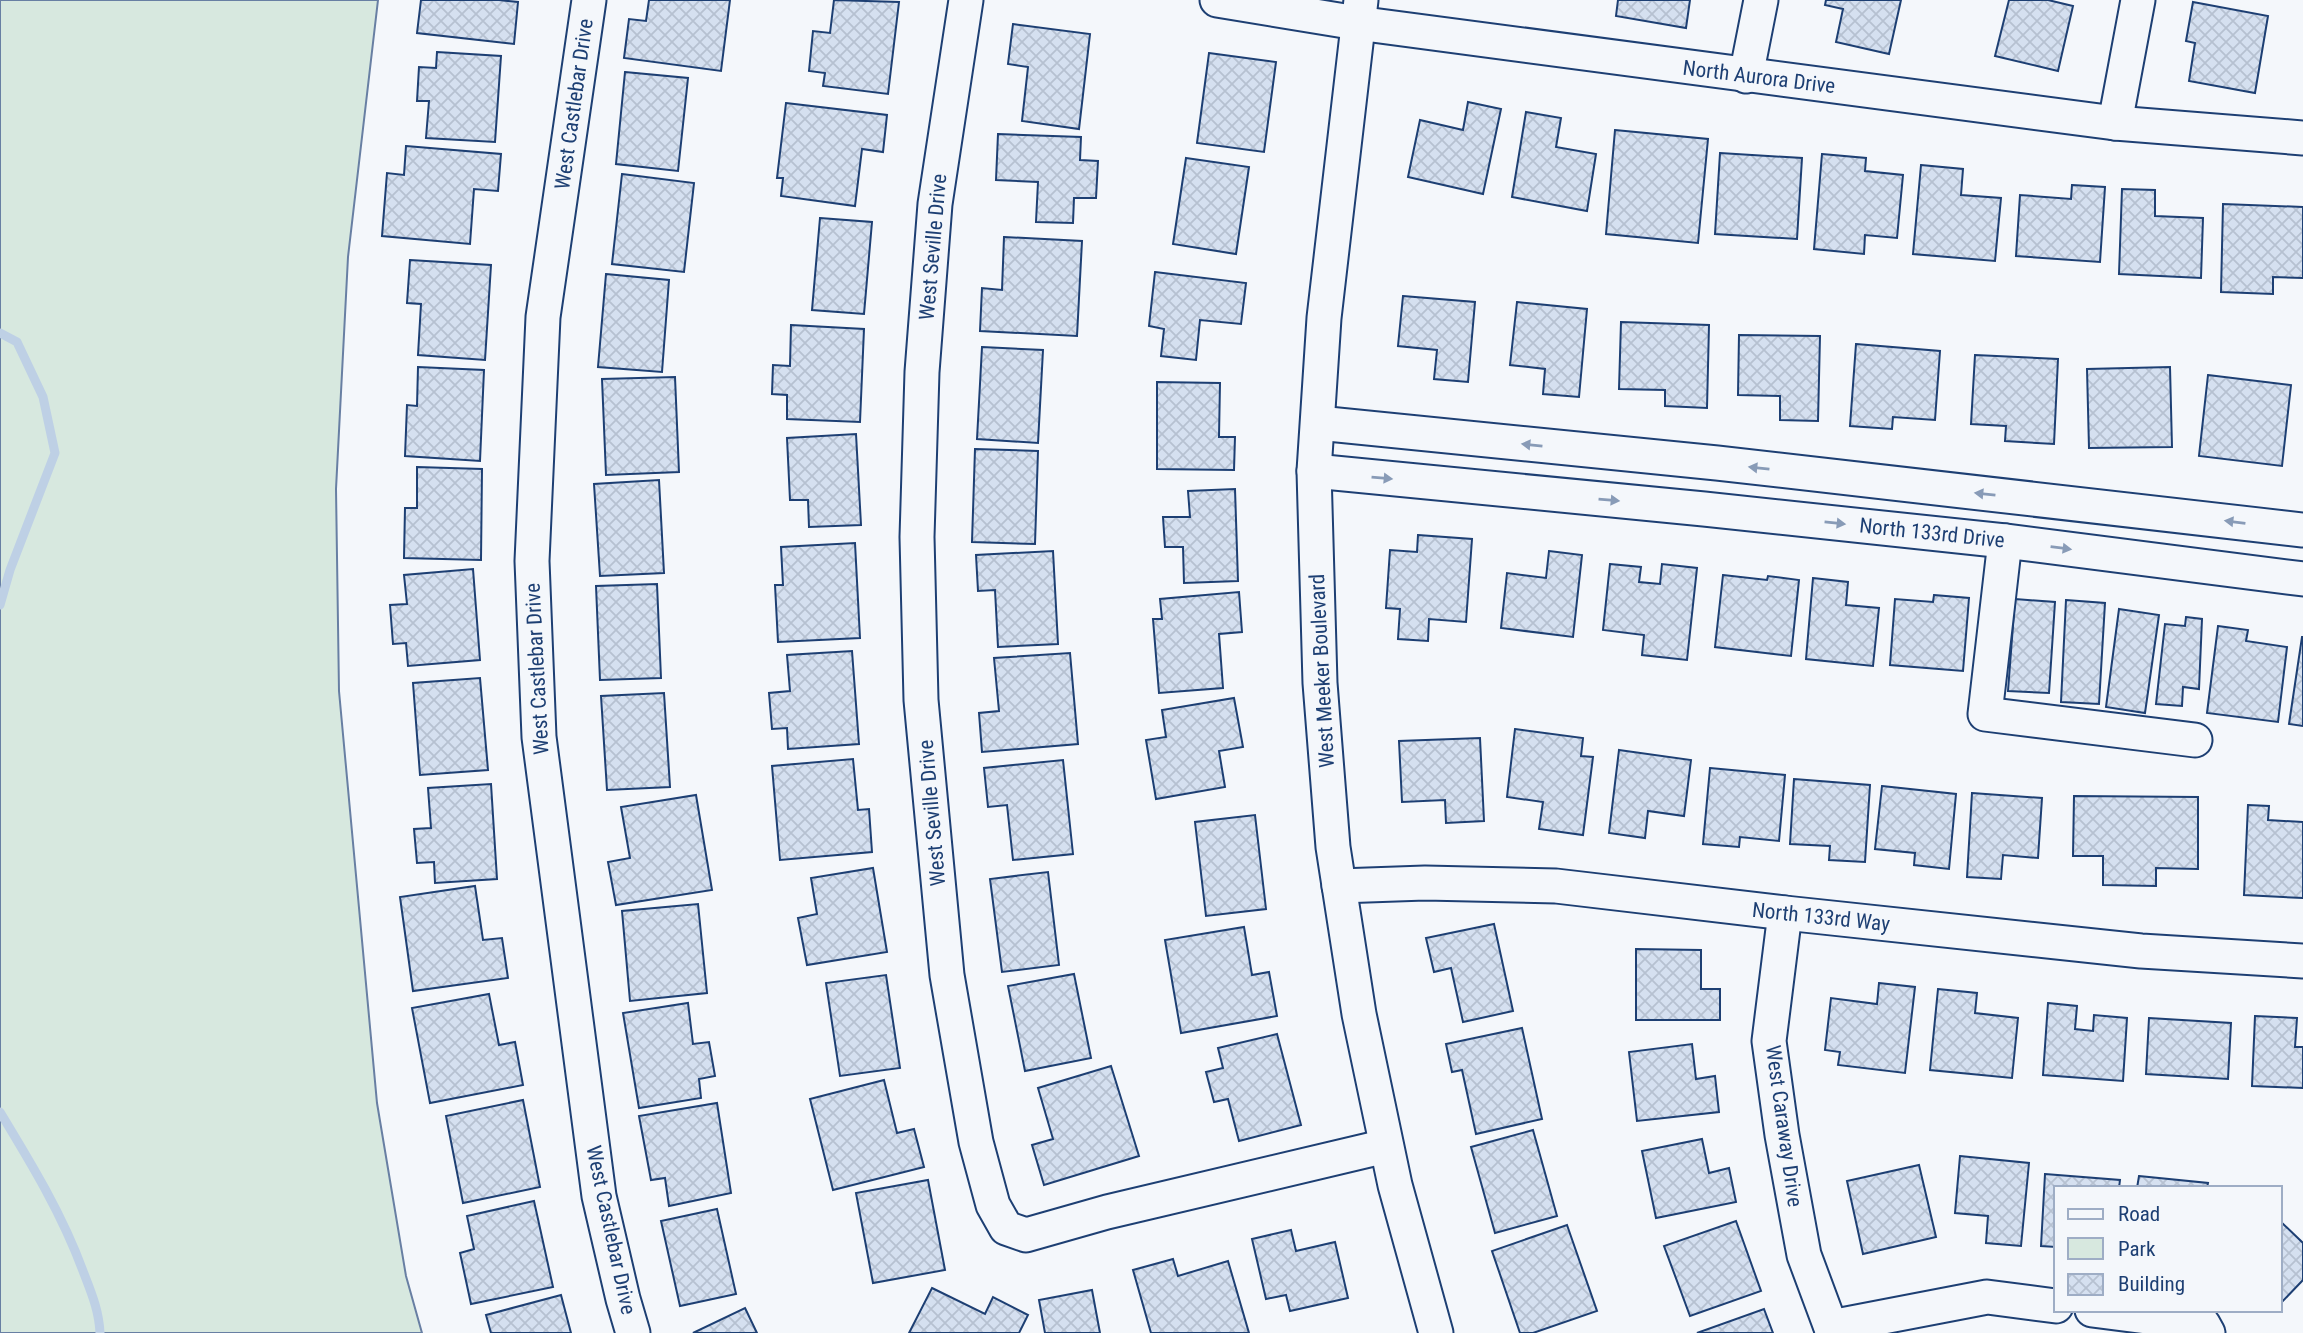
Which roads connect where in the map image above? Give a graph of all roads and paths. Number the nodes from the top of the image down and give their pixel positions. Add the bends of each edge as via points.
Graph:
1 (589, 0) edge
2 (966, 0) edge
3 (1217, 0) edge
4 (1761, 0) edge
5 (2138, 0) edge
6 (1359, 12) edge
7 (1745, 76) junction
8 (2115, 123) junction
9 (2303, 138) edge
10 (1318, 423) junction
11 (1717, 463) junction
12 (1314, 471) junction
13 (1704, 509) junction
14 (2169, 515) junction
15 (2303, 530) edge
16 (2005, 541) junction
17 (2160, 561) junction
18 (2303, 579) edge
19 (2195, 740) dead end
20 (1339, 886) junction
21 (1785, 914) junction
22 (2303, 961) edge
23 (1386, 1146) junction
24 (2054, 1306) edge
25 (2108, 1312) edge
26 (1832, 1330) edge
27 (633, 1333) edge
28 (1436, 1333) edge
29 (2208, 1333) edge

1 - 27 street, West Castlebar Drive via 543,317 531,561 539,737 588,1115 599,1196
2 - 23 street, West Seville Drive via 935,204 922,372 917,537 921,700 947,975 976,1142 993,1205 1006,1228 1026,1235
3 - 6 street, North Aurora Drive
4 - 7 street
5 - 8 street
6 - 7 street, North Aurora Drive
6 - 10 street, West Meeker Boulevard via 1324,318
7 - 8 street, North Aurora Drive
8 - 9 street, North Aurora Drive
11 -> 10 street
10 - 12 street, West Meeker Boulevard
11 - 13 street
14 -> 11 street
12 -> 13 street, North 133rd Drive
12 - 20 street, West Meeker Boulevard via 1320,683
13 -> 16 street, North 133rd Drive
15 -> 14 street
14 - 17 street
16 -> 17 street, North 133rd Drive
16 - 19 street via 1985,714
17 - 18 street, North 133rd Drive
20 - 21 street, North 133rd Way via 1556,886
20 - 23 street, West Meeker Boulevard
21 - 22 street, North 133rd Way via 2141,951
21 - 26 street, West Caraway Drive via 1769,1041 1804,1255
23 - 28 street, West Meeker Boulevard
24 - 26 street via 1987,1297
25 - 29 street via 2203,1324

